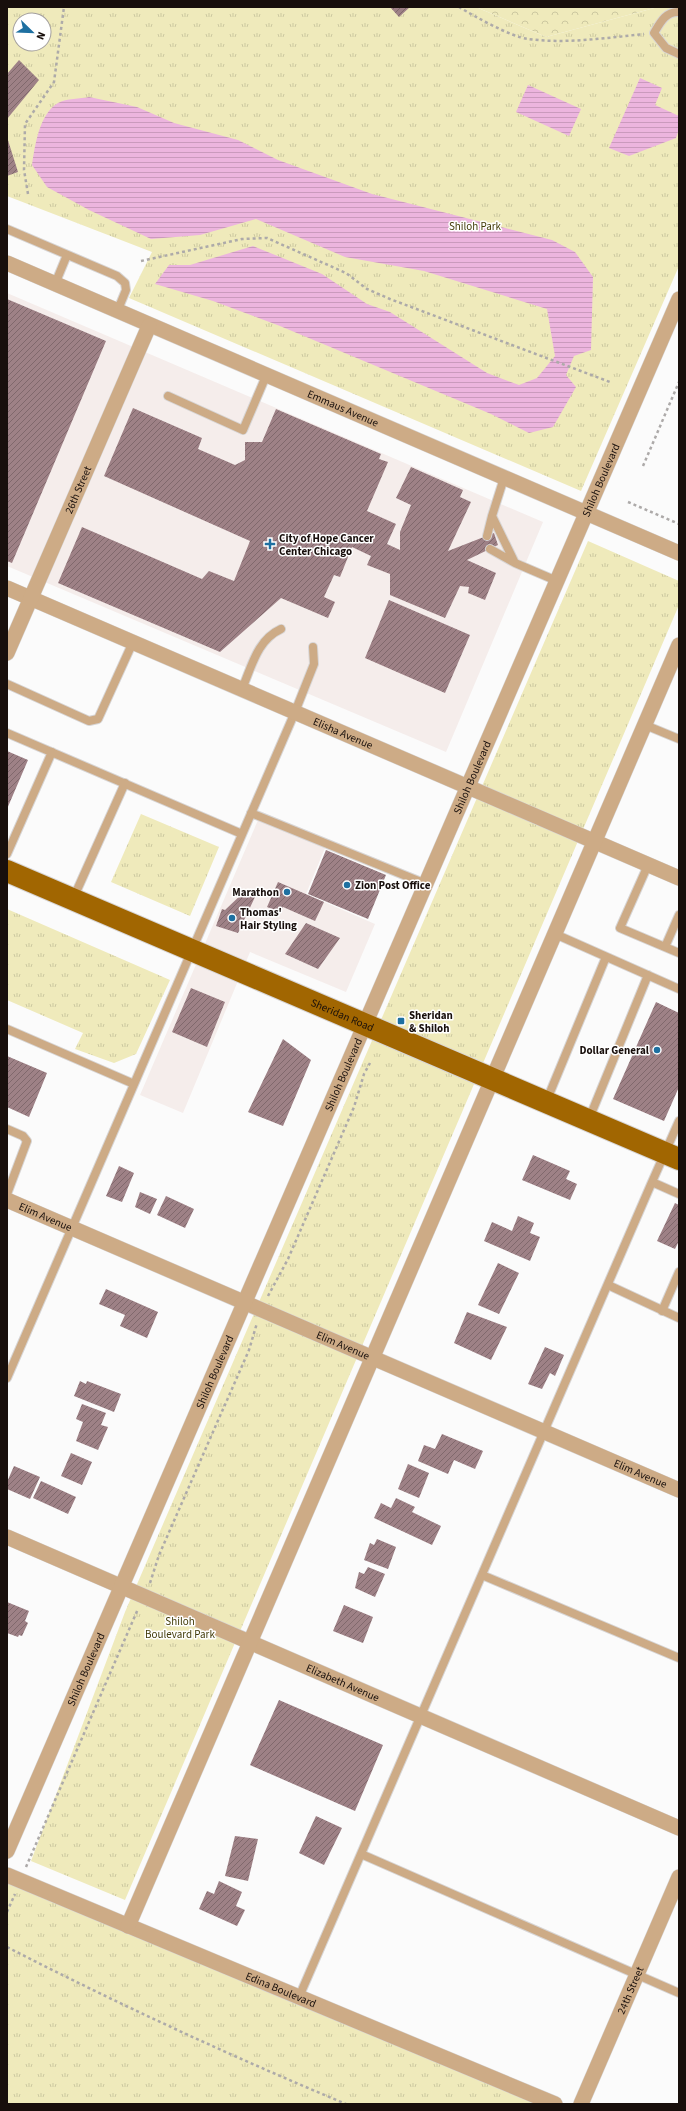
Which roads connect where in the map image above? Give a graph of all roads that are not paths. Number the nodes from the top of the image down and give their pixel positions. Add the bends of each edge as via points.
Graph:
1 (679, 12) edge
2 (679, 54) edge
3 (7, 229) edge
4 (67, 255) junction
5 (7, 264) edge
6 (55, 284) junction
7 (679, 299) edge
8 (117, 312) junction
9 (149, 326) junction
10 (266, 376) junction
11 (168, 396) dead end
12 (504, 478) junction
13 (586, 513) junction
14 (492, 516) junction
15 (487, 536) dead end
16 (490, 549) dead end
17 (679, 553) edge
18 (515, 563) junction
19 (557, 581) junction
20 (7, 588) edge
21 (31, 598) junction
22 (281, 629) dead end
23 (133, 642) junction
24 (8, 646) edge
25 (679, 646) edge
26 (313, 647) dead end
27 (7, 684) edge
28 (242, 689) junction
29 (295, 712) junction
30 (645, 725) junction
31 (7, 732) edge
32 (679, 739) edge
33 (52, 752) junction
34 (125, 784) junction
35 (468, 787) junction
36 (251, 813) junction
37 (242, 834) junction
38 (595, 842) junction
39 (7, 854) edge
40 (648, 865) junction
41 (7, 871) edge
42 (679, 878) edge
43 (426, 884) junction
44 (73, 899) junction
45 (679, 915) edge
46 (555, 934) junction
47 (665, 947) junction
48 (192, 950) junction
49 (679, 953) edge
50 (606, 957) junction
51 (648, 975) junction
52 (679, 989) edge
53 (365, 1024) junction
54 (7, 1029) edge
55 (493, 1079) junction
56 (134, 1084) junction
57 (546, 1102) junction
58 (588, 1120) junction
59 (679, 1121) edge
60 (7, 1129) edge
61 (672, 1156) edge
62 (652, 1182) junction
63 (7, 1194) edge
64 (679, 1194) edge
65 (7, 1200) edge
66 (72, 1228) junction
67 (679, 1272) edge
68 (608, 1285) junction
69 (244, 1302) junction
70 (662, 1311) junction
71 (679, 1318) edge
72 (373, 1357) junction
73 (9, 1368) edge
74 (7, 1378) edge
75 (544, 1432) junction
76 (679, 1490) edge
77 (7, 1537) edge
78 (482, 1575) junction
79 (122, 1586) junction
80 (250, 1642) junction
81 (679, 1658) edge
82 (421, 1716) junction
83 (679, 1828) edge
84 (7, 1851) edge
85 (361, 1854) junction
86 (679, 1877) edge
87 (14, 1878) edge
88 (128, 1926) junction
89 (637, 1975) junction
90 (679, 1993) edge
91 (299, 1997) junction
92 (556, 2104) edge
93 (581, 2104) edge

1 - 2 lane via 664,17 654,33 666,48
3 - 4 lane
4 - 6 lane
4 - 8 lane via 117,276 125,282 126,290
5 - 6 street, Emmaus Avenue
6 - 8 street, Emmaus Avenue
7 - 13 street, Shiloh Boulevard
8 - 9 street, Emmaus Avenue
9 - 10 street, Emmaus Avenue
9 - 21 street, 26th Street
10 - 11 lane via 243,430
10 - 12 street, Emmaus Avenue
12 - 13 street, Emmaus Avenue
12 - 14 lane
13 - 17 street, Emmaus Avenue
13 - 19 street, Shiloh Boulevard
14 - 15 lane
14 - 18 lane
16 - 18 lane
18 - 19 lane
19 - 35 street, Shiloh Boulevard
20 - 21 street, Elisha Avenue
21 - 23 street, Elisha Avenue
21 - 24 street, 26th Street
22 - 28 lane via 270,634 263,642
23 - 27 lane via 98,719 89,721
23 - 28 street, Elisha Avenue
25 - 30 street
26 - 29 lane via 314,664
28 - 29 street, Elisha Avenue
29 - 35 street, Elisha Avenue
29 - 36 lane
30 - 32 lane
30 - 38 street
31 - 33 lane
33 - 34 lane
33 - 39 lane
34 - 37 lane
34 - 44 lane
35 - 38 street, Elisha Avenue
35 - 43 street, Shiloh Boulevard
36 - 37 lane
36 - 43 lane
37 - 48 lane
38 - 40 street, Elisha Avenue
38 - 46 street
40 - 42 street, Elisha Avenue
40 - 47 lane via 620,928
41 - 44 main road, Sheridan Road
43 - 53 street, Shiloh Boulevard
44 - 48 main road, Sheridan Road
45 - 47 lane
46 - 50 lane
46 - 55 street
47 - 49 lane
48 - 53 main road, Sheridan Road
48 - 56 lane
50 - 51 lane
50 - 57 lane
51 - 52 lane
51 - 58 lane
53 - 55 main road, Sheridan Road
53 - 69 street, Shiloh Boulevard
54 - 56 lane
55 - 57 main road, Sheridan Road
55 - 72 street
56 - 66 lane
57 - 58 main road, Sheridan Road
58 - 61 main road, Sheridan Road
59 - 61 lane
60 - 63 lane via 23,1136 27,1141
61 - 62 lane
62 - 64 lane
62 - 68 lane
65 - 66 street, Elim Avenue
66 - 69 street, Elim Avenue
66 - 73 lane
67 - 70 lane
68 - 70 lane
68 - 75 lane
69 - 72 street, Elim Avenue
69 - 79 street, Shiloh Boulevard
70 - 71 lane
72 - 75 street, Elim Avenue
72 - 80 street
73 - 74 lane
75 - 76 street, Elim Avenue
75 - 78 lane
77 - 79 street, Elizabeth Avenue
78 - 81 lane
78 - 82 lane
79 - 80 street, Elizabeth Avenue
79 - 84 street, Shiloh Boulevard
80 - 82 street, Elizabeth Avenue
80 - 88 street
82 - 83 street, Elizabeth Avenue
82 - 85 lane
85 - 89 lane
85 - 91 lane
86 - 89 street, 24th Street
87 - 88 street, Edina Boulevard
88 - 91 street, Edina Boulevard
89 - 90 lane
89 - 93 street, 24th Street
91 - 92 street, Edina Boulevard

